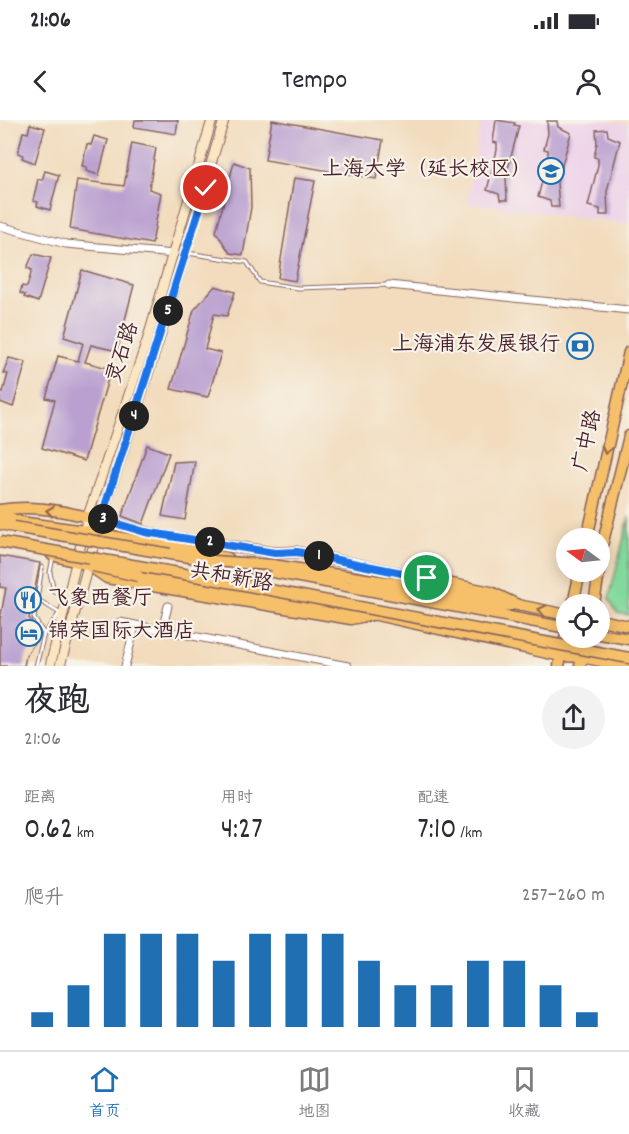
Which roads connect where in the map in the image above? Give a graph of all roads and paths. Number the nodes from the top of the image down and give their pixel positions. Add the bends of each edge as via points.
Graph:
1 (212, 120) edge
2 (224, 120) edge
3 (0, 226) edge
4 (186, 253) junction
5 (174, 254) junction
6 (389, 285) joint
7 (629, 310) edge
8 (629, 352) edge
9 (629, 436) edge
10 (0, 512) edge
11 (88, 516) junction
12 (101, 519) junction
13 (0, 524) edge
14 (589, 528) edge
15 (606, 528) edge
16 (85, 531) junction
17 (97, 533) junction
18 (185, 538) junction
19 (0, 542) edge
20 (12, 544) junction
21 (201, 553) junction
22 (275, 553) junction
23 (53, 555) junction
24 (213, 561) junction
25 (82, 563) junction
26 (254, 564) junction
27 (42, 567) dead end
28 (37, 599) junction
29 (67, 599) junction
30 (518, 605) junction
31 (168, 606) dead end
32 (556, 613) edge
33 (61, 614) junction
34 (372, 615) junction
35 (120, 622) dead end
36 (610, 622) edge
37 (135, 626) junction
38 (629, 626) edge
39 (556, 627) edge
40 (162, 631) junction
41 (44, 634) junction
42 (610, 636) edge
43 (629, 639) edge
44 (629, 658) edge
45 (560, 661) edge
46 (581, 662) edge
47 (36, 666) edge
48 (50, 666) edge
49 (60, 666) edge
50 (125, 666) edge
51 (348, 666) edge
52 (624, 666) edge

1 - 5 main road, 灵石路
2 - 4 main road, 灵石路
3 - 5 street via 66,244
4 - 6 lane via 247,262 260,282 298,288
4 - 12 main road, 灵石路
5 - 11 main road, 灵石路
6 - 7 street
8 -> 14 main road, 广中路
9 - 15 main road, 广中路
11 -> 10 main road, 共和新路 via 20,507
10 - 16 main road, 共和新路 via 20,522
11 - 12 main road, 共和新路
11 - 16 main road, 灵石路
12 - 17 main road, 灵石路
12 - 18 main road, 共和新路
13 - 24 main road, bridge
16 - 17 main road, 共和新路
16 - 25 main road, 灵石路
17 - 21 main road, 共和新路
17 - 25 main road, 灵石路
18 - 21 main road
18 - 22 main road, 共和新路
19 - 20 main road, bridge
19 - 23 main road, 共和新路
20 - 34 main road, bridge via 138,576
20 - 44 main road, bridge
21 - 26 main road, 共和新路
22 - 26 main road
22 - 30 main road, 共和新路 via 297,552 491,591
23 - 25 main road, 共和新路
23 - 29 lane via 50,573 54,591
24 - 30 main road, bridge via 273,565
24 - 39 main road, bridge
25 - 29 main road, 灵石路
25 - 34 main road, 共和新路 via 107,578 351,619
25 - 49 main road, 灵石路
26 - 30 main road, 共和新路 via 498,607
27 - 28 lane
28 - 33 lane
28 - 41 lane via 34,618
29 - 33 main road, 灵石路
32 -> 30 main road, 共和新路
31 - 40 street
33 - 41 lane
33 - 48 main road, 灵石路
34 - 45 main road, 共和新路
35 - 37 street
36 - 38 main road
37 - 40 street
37 - 50 street
40 - 51 street
41 - 47 lane
42 - 43 main road
45 - 46 main road, 共和新路
46 - 52 main road, 共和新路

